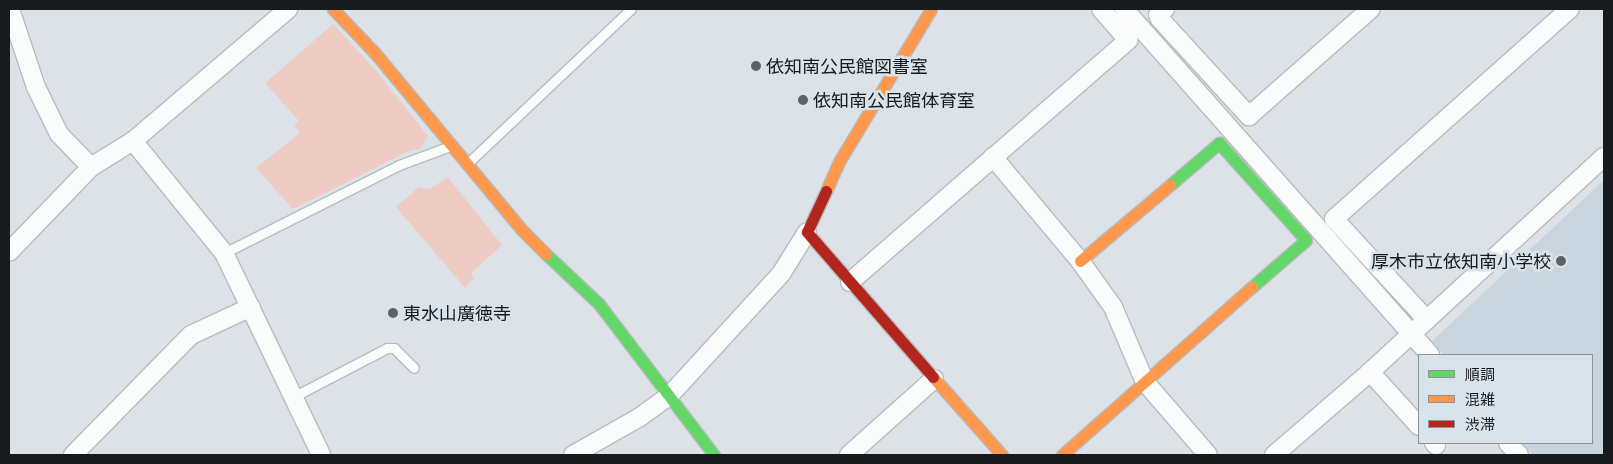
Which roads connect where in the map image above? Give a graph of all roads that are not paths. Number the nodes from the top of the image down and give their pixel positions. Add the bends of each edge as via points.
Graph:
1 (10, 9) edge
2 (288, 9) edge
3 (333, 9) edge
4 (631, 9) edge
5 (931, 9) edge
6 (1101, 9) edge
7 (1124, 9) edge
8 (1165, 9) edge
9 (1371, 9) edge
10 (1570, 9) edge
11 (133, 141) junction
12 (450, 146) junction
13 (1604, 157) edge
14 (993, 158) junction
15 (466, 164) junction
16 (91, 167) junction
17 (807, 232) junction
18 (9, 252) edge
19 (224, 253) junction
20 (1080, 261) junction
21 (850, 282) junction
22 (251, 307) junction
23 (1427, 320) junction
24 (1411, 334) junction
25 (1429, 354) edge
26 (414, 368) dead end
27 (1370, 372) junction
28 (934, 379) junction
29 (1145, 382) junction
30 (670, 395) junction
31 (293, 397) junction
32 (1418, 425) edge
33 (1509, 444) edge
34 (856, 454) edge
35 (73, 455) edge
36 (321, 455) edge
37 (573, 455) edge
38 (714, 455) edge
39 (1002, 455) edge
40 (1062, 455) edge
41 (1208, 455) edge
42 (1274, 455) edge
43 (1519, 455) edge

1 - 16 street via 36,88 59,134
2 - 11 street
3 - 12 street via 375,53
4 - 15 lane
5 - 17 street via 840,160
6 - 14 street via 1128,40
7 - 24 street
8 - 9 street via 1158,15 1160,19 1249,116
10 - 23 street via 1334,219
11 - 16 street
11 - 19 street
12 - 15 street
12 - 19 lane via 399,165
13 - 23 street
14 - 20 street
14 - 21 street
15 - 30 street via 522,230 599,304
16 - 18 street
17 - 21 street
17 - 30 street via 781,274
19 - 22 street
20 - 29 street via 1113,308
20 - 29 street via 1219,143 1306,240
21 - 28 street
22 - 31 street
22 - 35 street via 192,336
23 - 24 street
24 - 25 street
24 - 27 street
26 - 31 lane via 394,348 387,348
27 - 32 street
27 - 42 street
28 - 34 street
28 - 39 street
29 - 40 street
29 - 41 street
30 - 37 street via 640,417
30 - 38 street
31 - 36 street
33 - 43 street

